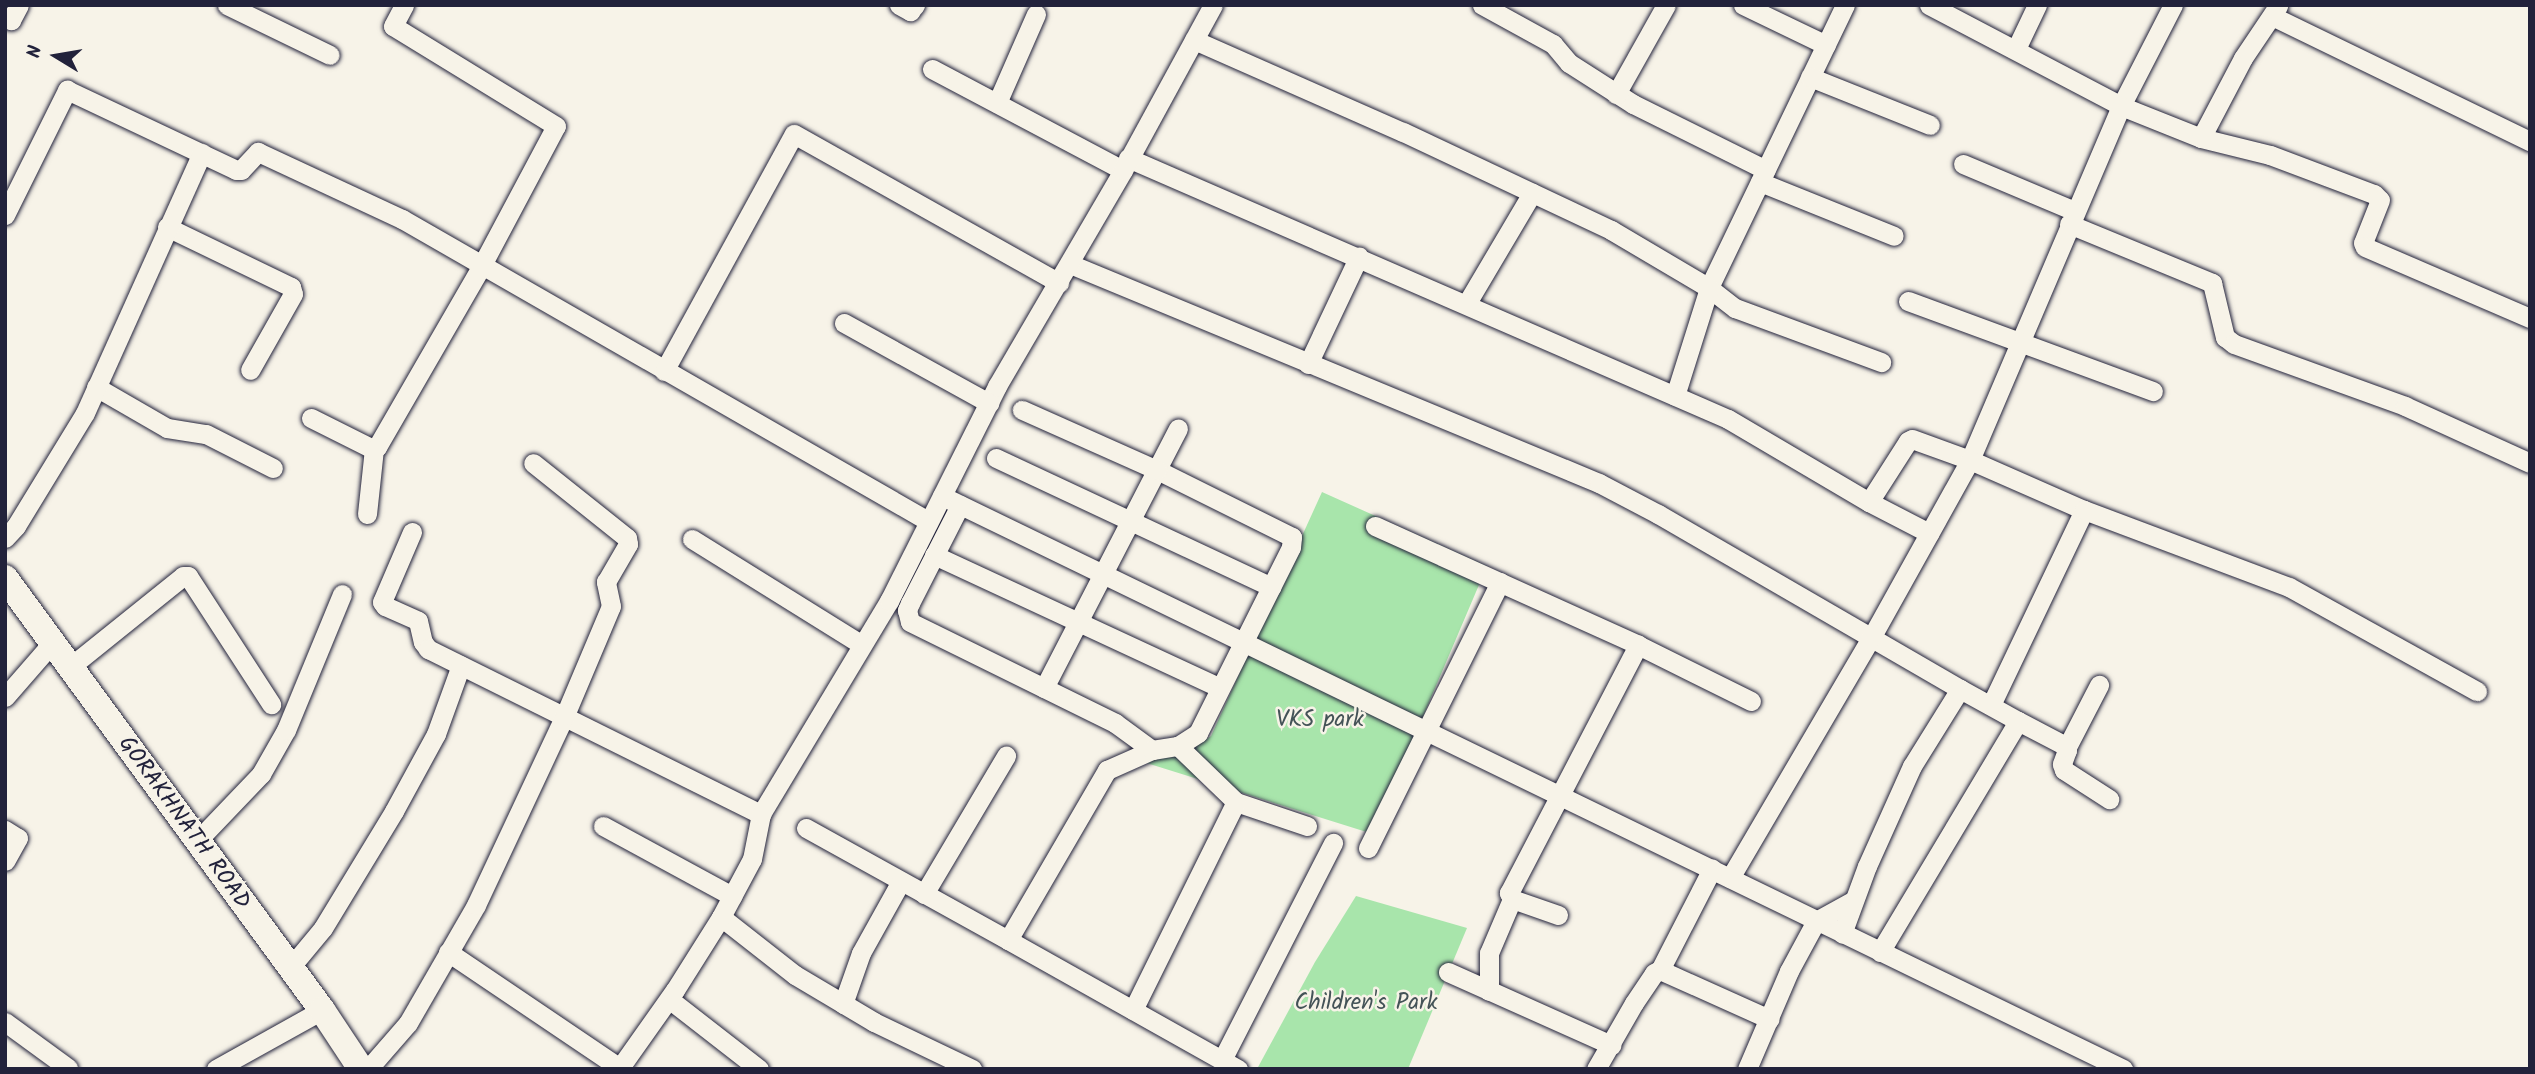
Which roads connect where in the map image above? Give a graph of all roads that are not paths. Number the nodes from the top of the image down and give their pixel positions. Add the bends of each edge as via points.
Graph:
1 (19, 5) edge
2 (227, 5) edge
3 (404, 5) edge
4 (899, 5) edge
5 (915, 5) edge
6 (1213, 5) edge
7 (1482, 5) edge
8 (1666, 5) edge
9 (1743, 5) edge
10 (1844, 5) edge
11 (1929, 5) edge
12 (2037, 5) edge
13 (2173, 5) edge
14 (2275, 11) edge
15 (1035, 15) dead end
16 (5, 17) edge
17 (1194, 40) junction
18 (1826, 44) junction
19 (2015, 49) junction
20 (330, 55) dead end
21 (932, 69) dead end
22 (1810, 77) junction
23 (1616, 94) junction
24 (997, 103) junction
25 (2121, 106) junction
26 (1930, 125) dead end
27 (2202, 138) junction
28 (2530, 141) edge
29 (202, 153) junction
30 (1126, 164) junction
31 (1963, 164) dead end
32 (1763, 176) junction
33 (1532, 193) junction
34 (5, 215) edge
35 (2072, 218) junction
36 (167, 227) junction
37 (1894, 236) dead end
38 (1359, 257) junction
39 (1070, 264) junction
40 (482, 265) junction
41 (1059, 283) junction
42 (1709, 288) junction
43 (1908, 301) dead end
44 (1468, 303) junction
45 (2530, 318) edge
46 (844, 323) dead end
47 (2023, 341) junction
48 (1881, 362) dead end
49 (1308, 364) junction
50 (250, 370) dead end
51 (664, 371) junction
52 (96, 387) junction
53 (2154, 391) dead end
54 (1675, 396) junction
55 (989, 403) junction
56 (1022, 410) dead end
57 (311, 418) dead end
58 (1178, 428) dead end
59 (374, 449) junction
60 (996, 458) dead end
61 (1970, 460) junction
62 (533, 463) dead end
63 (2530, 463) edge
64 (273, 468) dead end
65 (1157, 470) junction
66 (942, 496) junction
67 (1869, 502) junction
68 (960, 505) junction
69 (2084, 510) junction
70 (367, 514) dead end
71 (1132, 520) junction
72 (928, 521) junction
73 (1375, 526) dead end
74 (412, 532) dead end
75 (1929, 533) junction
76 (5, 538) edge
77 (692, 538) dead end
78 (934, 555) junction
79 (1102, 573) junction
80 (5, 578) edge
81 (1500, 582) junction
82 (1271, 587) junction
83 (342, 594) dead end
84 (1077, 622) junction
85 (1871, 638) junction
86 (1243, 642) junction
87 (52, 643) junction
88 (862, 645) junction
89 (1638, 645) junction
90 (461, 665) junction
91 (70, 667) junction
92 (2099, 685) dead end
93 (1044, 688) junction
94 (1220, 688) junction
95 (1960, 689) junction
96 (2477, 691) dead end
97 (5, 697) edge
98 (1751, 701) dead end
99 (271, 704) dead end
100 (1991, 705) junction
101 (565, 715) junction
102 (2018, 721) junction
103 (1427, 731) junction
104 (1178, 746) junction
105 (2067, 747) junction
106 (1152, 750) junction
107 (1006, 756) dead end
108 (1559, 794) junction
109 (2109, 799) dead end
110 (1236, 802) junction
111 (761, 814) junction
112 (603, 826) dead end
113 (1307, 826) dead end
114 (806, 828) dead end
115 (5, 830) edge
116 (197, 842) junction
117 (1333, 843) dead end
118 (1368, 848) dead end
119 (5, 861) edge
120 (1712, 869) junction
121 (1730, 878) junction
122 (901, 881) junction
123 (924, 894) junction
124 (732, 896) junction
125 (1512, 899) junction
126 (1854, 900) junction
127 (1558, 915) dead end
128 (721, 917) junction
129 (1816, 921) junction
130 (1842, 934) junction
131 (1008, 940) junction
132 (1880, 952) junction
133 (449, 953) junction
134 (289, 968) junction
135 (1660, 970) junction
136 (1448, 972) dead end
137 (1489, 991) junction
138 (669, 999) junction
139 (843, 1004) junction
140 (322, 1010) junction
141 (1133, 1010) junction
142 (1769, 1019) junction
143 (5, 1022) edge
144 (1611, 1045) junction
145 (1230, 1064) edge
146 (2114, 1067) edge
147 (68, 1068) edge
148 (619, 1068) edge
149 (216, 1069) edge
150 (361, 1069) edge
151 (368, 1069) edge
152 (759, 1069) edge
153 (972, 1069) edge
154 (1596, 1069) edge
155 (1747, 1069) edge

1 - 16 street via 13,19
2 - 20 street
3 - 40 street via 393,26 556,126
4 - 5 street via 910,11
6 - 17 street
7 - 23 street via 1553,44 1569,63
8 - 23 street
9 - 18 street
10 - 18 street
11 - 19 street
12 - 19 street
13 - 25 street
14 - 27 street via 2243,58
14 - 28 street
15 - 24 street
17 - 30 street
17 - 33 street
18 - 22 street
19 - 25 street
21 - 24 street
22 - 26 street
22 - 32 street
23 - 32 street
24 - 30 street
25 - 27 street
25 - 35 street
27 - 45 street via 2270,155 2374,194 2379,200 2365,247
29 - 34 street via 67,90
29 - 36 street
29 - 40 street via 241,170 258,152 402,219
30 - 38 street
30 - 39 street
31 - 35 street
32 - 37 street
32 - 42 street
33 - 42 street via 1611,230
33 - 44 street
35 - 47 street
35 - 63 street via 2212,283 2225,337 2234,344 2405,406
36 - 50 street via 291,288 293,294
36 - 52 street
38 - 44 street
38 - 49 street
39 - 41 street
39 - 49 street
40 - 51 street
40 - 59 street
41 - 51 street via 794,134
41 - 55 street
42 - 48 street via 1735,308
42 - 54 street
43 - 47 street
44 - 54 street
46 - 55 street
47 - 53 street
47 - 61 street
49 - 85 street via 1599,483
51 - 72 street
52 - 64 street via 167,428 206,434
52 - 76 street via 85,413
54 - 67 street via 1728,419
55 - 66 street
56 - 65 street
57 - 59 street
58 - 65 street
59 - 70 street
60 - 71 street
61 - 67 street via 1912,439
61 - 69 street
61 - 75 street
62 - 101 street via 628,541 607,579 611,606
65 - 71 street
65 - 82 street via 1292,537
66 - 68 street
66 - 72 street
67 - 75 street
68 - 78 street
68 - 79 street
69 - 96 street via 2289,587
69 - 100 street
71 - 79 street
71 - 82 street
72 - 88 street
73 - 81 street
74 - 90 street via 383,604 418,621 424,645
75 - 85 street
77 - 88 street
78 - 84 street
78 - 93 street via 907,610 910,622
79 - 84 street
79 - 86 street
80 - 87 main road, GORAKHNATH ROAD
81 - 89 street
81 - 103 street
82 - 86 street
83 - 116 street via 274,752 261,774
84 - 93 street
84 - 94 street
85 - 95 street
85 - 121 street
86 - 94 street
86 - 103 street
87 - 91 main road, GORAKHNATH ROAD
87 - 97 street
88 - 111 street
89 - 98 street
89 - 108 street
90 - 101 street
90 - 134 street via 436,734 394,811 323,928
91 - 99 street via 188,576
91 - 116 main road, GORAKHNATH ROAD
92 - 105 street
93 - 106 street via 1115,723
94 - 104 street via 1198,733
95 - 100 street
95 - 126 street via 1912,766
100 - 102 street
101 - 111 street
101 - 133 street
102 - 105 street
102 - 132 street
103 - 108 street
103 - 118 street
104 - 106 street
104 - 110 street
105 - 109 street via 2064,771
106 - 131 street via 1107,770
107 - 123 street
108 - 120 street
108 - 125 street via 1509,893
110 - 113 street
110 - 141 street
111 - 124 street via 752,859
112 - 124 street
114 - 122 street
115 - 119 street via 18,838
116 - 134 main road, GORAKHNATH ROAD
117 - 145 street
120 - 121 street
120 - 135 street
121 - 129 street
122 - 123 street
122 - 139 street via 861,953
123 - 131 street
124 - 128 street
125 - 127 street
125 - 137 street via 1489,953
126 - 129 street
126 - 130 street
128 - 138 street
128 - 139 street via 794,975
129 - 130 street
129 - 142 street
130 - 132 street
131 - 141 street
132 - 146 street
133 - 148 street
133 - 151 street via 408,1023
134 - 140 main road, GORAKHNATH ROAD
135 - 142 street
135 - 144 street via 1634,1003
136 - 137 street
137 - 144 street
138 - 148 street
138 - 152 street
139 - 153 street
140 - 149 street
140 - 150 main road, GORAKHNATH ROAD
141 - 145 street
142 - 155 street
143 - 147 street
144 - 154 street

